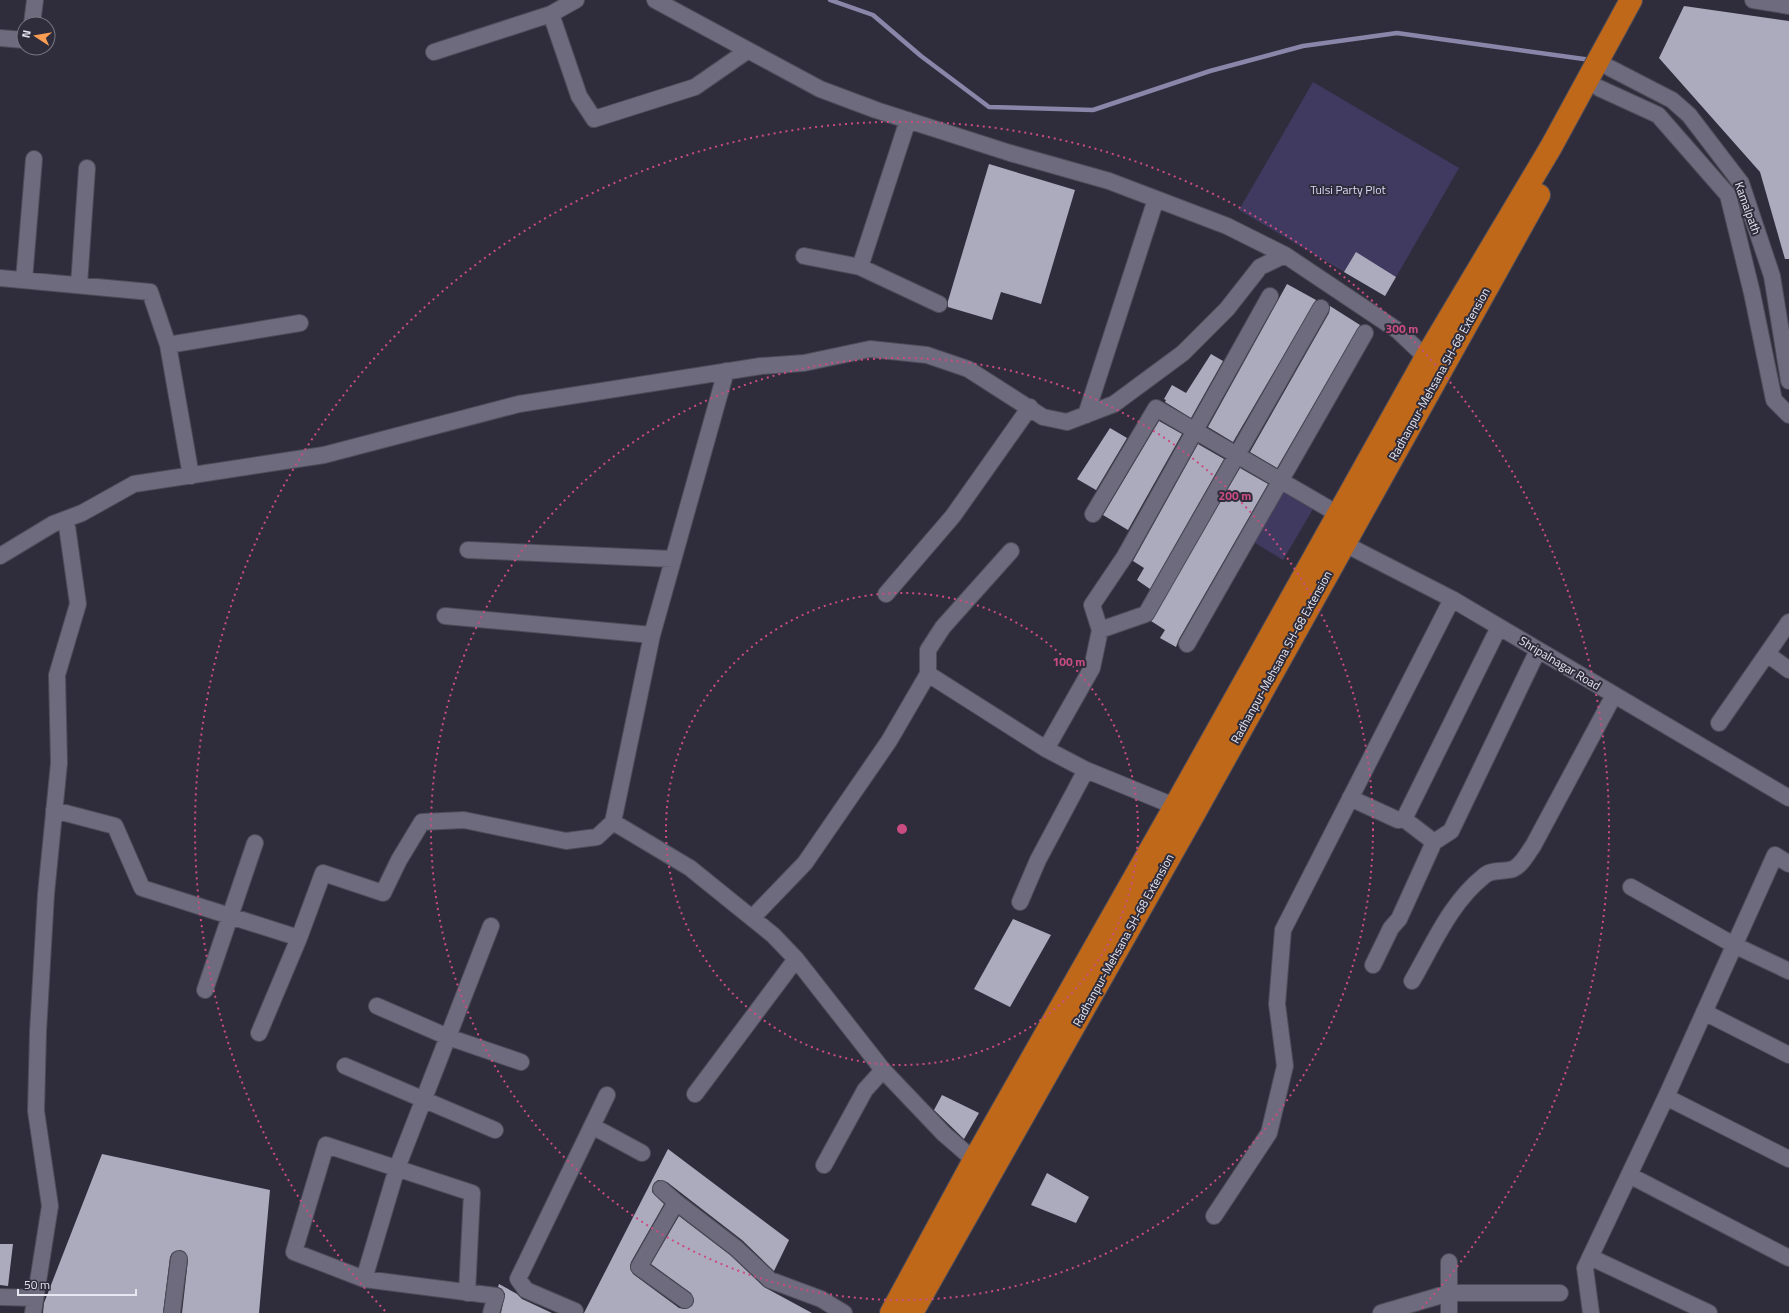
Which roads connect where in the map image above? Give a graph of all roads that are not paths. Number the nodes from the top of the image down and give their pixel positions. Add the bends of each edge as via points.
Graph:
1 (35, 0) edge
2 (576, 0) edge
3 (655, 0) edge
4 (1753, 0) edge
5 (1636, 6) edge
6 (1789, 6) edge
7 (551, 14) junction
8 (33, 16) edge
9 (0, 38) edge
10 (16, 39) edge
11 (747, 51) junction
12 (434, 52) dead end
13 (1610, 68) junction
14 (1599, 88) junction
15 (1580, 107) junction
16 (908, 120) junction
17 (34, 159) dead end
18 (87, 168) dead end
19 (1156, 199) junction
20 (1285, 255) junction
21 (804, 256) dead end
22 (860, 267) junction
23 (0, 278) edge
24 (24, 280) junction
25 (79, 285) junction
26 (1270, 296) dead end
27 (939, 304) dead end
28 (1321, 308) dead end
29 (300, 323) dead end
30 (1365, 333) dead end
31 (168, 345) junction
32 (1433, 364) junction
33 (726, 371) junction
34 (1789, 381) edge
35 (1030, 407) junction
36 (1086, 415) junction
37 (1789, 416) edge
38 (1195, 430) junction
39 (1237, 455) junction
40 (191, 476) junction
41 (1280, 481) junction
42 (1093, 514) dead end
43 (1338, 514) junction
44 (66, 519) junction
45 (1336, 539) junction
46 (468, 550) dead end
47 (1011, 551) dead end
48 (0, 556) edge
49 (673, 560) junction
50 (886, 594) dead end
51 (1452, 599) junction
52 (445, 616) dead end
53 (1789, 622) edge
54 (1499, 627) junction
55 (1100, 630) junction
56 (652, 635) junction
57 (1187, 644) dead end
58 (1538, 650) junction
59 (1767, 654) junction
60 (1789, 670) edge
61 (928, 674) junction
62 (1614, 695) junction
63 (1719, 723) dead end
64 (1046, 749) junction
65 (1086, 770) junction
66 (1350, 798) junction
67 (1789, 798) edge
68 (54, 810) junction
69 (1184, 810) junction
70 (1404, 819) junction
71 (614, 822) junction
72 (1434, 842) junction
73 (255, 843) dead end
74 (1789, 864) edge
75 (1630, 887) dead end
76 (1020, 902) dead end
77 (230, 916) junction
78 (752, 918) junction
79 (491, 926) dead end
80 (299, 938) junction
81 (1734, 944) junction
82 (796, 959) junction
83 (1372, 965) dead end
84 (1789, 970) edge
85 (1412, 981) dead end
86 (205, 990) dead end
87 (377, 1006) dead end
88 (1704, 1012) junction
89 (259, 1033) dead end
90 (448, 1037) junction
91 (1789, 1055) edge
92 (521, 1062) dead end
93 (345, 1066) dead end
94 (883, 1070) junction
95 (695, 1094) dead end
96 (607, 1096) dead end
97 (1666, 1097) junction
98 (424, 1099) junction
99 (592, 1126) junction
100 (495, 1130) dead end
101 (642, 1153) dead end
102 (1789, 1159) edge
103 (974, 1160) junction
104 (824, 1165) dead end
105 (397, 1168) junction
106 (1629, 1175) junction
107 (661, 1189) dead end
108 (676, 1202) junction
109 (1214, 1216) dead end
110 (1590, 1256) junction
111 (1789, 1258) edge
112 (178, 1259) dead end
113 (1449, 1262) dead end
114 (364, 1279) junction
115 (467, 1292) junction
116 (1449, 1293) junction
117 (1560, 1293) dead end
118 (0, 1297) edge
119 (685, 1300) dead end
120 (35, 1309) edge
121 (172, 1313) edge
122 (491, 1313) edge
123 (574, 1313) edge
124 (844, 1313) edge
125 (891, 1313) edge
126 (912, 1313) edge
127 (1381, 1313) edge
128 (1448, 1313) edge
129 (1591, 1313) edge
130 (1709, 1313) edge

1 - 8 street
2 - 7 street
3 - 11 street
4 - 6 street
5 - 13 highway, Radhanpur-Mehsana SH-68 Extension
5 - 15 highway
7 - 11 street via 579,96 594,119 695,87
7 - 12 street
9 - 10 street
11 - 16 street via 820,89
13 - 14 highway, Radhanpur-Mehsana SH-68 Extension
13 - 34 street, Kamalpath via 1672,100 1689,115 1741,183 1772,276
14 - 15 highway, Radhanpur-Mehsana SH-68 Extension
14 - 37 street via 1658,115 1728,195 1774,400
15 - 32 highway, Radhanpur-Mehsana SH-68 Extension
16 - 19 street via 1010,153 1109,180
16 - 22 street
17 - 24 street
18 - 25 street
19 - 20 street via 1227,226
19 - 36 street
20 - 32 street via 1397,330
20 - 36 street via 1260,268 1227,309 1183,353 1114,404
21 - 22 street
22 - 27 street
23 - 24 street
24 - 25 street
25 - 31 street via 150,292
26 - 38 street
28 - 39 street
29 - 31 street
30 - 41 street
31 - 40 street
32 - 43 highway
32 - 45 highway, Radhanpur-Mehsana SH-68 Extension
33 - 35 street via 804,363 870,349 926,355 968,369
33 - 40 street via 519,404 324,455
33 - 49 street
35 - 36 street via 1043,417 1067,422
35 - 50 street via 953,516
38 - 39 street
38 - 42 street via 1156,408
38 - 55 street via 1126,556 1092,605
39 - 41 street
39 - 55 street via 1146,614
40 - 44 street via 134,484
41 - 43 street
41 - 57 street
43 - 45 highway
44 - 48 street
44 - 68 street via 78,604 56,675 59,763
45 - 51 street, Shripalnagar Road
45 - 69 highway, Radhanpur-Mehsana SH-68 Extension
46 - 49 street
47 - 61 street via 943,627 928,650
49 - 56 street
51 - 54 street, Shripalnagar Road
51 - 66 street
52 - 56 street
53 - 59 street
54 - 58 street, Shripalnagar Road
54 - 70 street
55 - 64 street via 1092,668
56 - 71 street
58 - 62 street, Shripalnagar Road
58 - 72 street via 1450,831
59 - 60 street
59 - 63 street
61 - 64 street
61 - 78 street via 889,741 806,863
62 - 67 street, Shripalnagar Road
62 - 85 street via 1533,846 1520,864 1512,870 1505,869 1485,874 1450,912
64 - 65 street
65 - 69 street
65 - 76 street via 1038,860
66 - 70 street via 1398,820
66 - 109 street via 1283,930 1278,1004 1285,1066 1268,1133
68 - 77 street via 115,826 142,888
68 - 120 street via 46,894 36,1112 50,1206
69 - 103 highway
69 - 126 highway, Radhanpur-Mehsana SH-68 Extension
70 - 72 street
71 - 78 street via 690,868
71 - 80 street via 597,837 566,841 464,820 422,822 383,893 323,873
72 - 83 street via 1399,919 1391,928
73 - 77 street
74 - 81 street via 1775,855
75 - 81 street
77 - 80 street
77 - 86 street
78 - 82 street
79 - 90 street
80 - 89 street
81 - 84 street
81 - 88 street
82 - 94 street
82 - 95 street
87 - 90 street
88 - 91 street
88 - 97 street
90 - 92 street
90 - 98 street
93 - 98 street
94 - 103 street via 944,1134
94 - 104 street via 865,1090
96 - 99 street
97 - 102 street
97 - 106 street
98 - 100 street
98 - 105 street
99 - 101 street
99 - 123 street via 518,1279 526,1290 575,1311
103 - 125 highway
105 - 114 street
105 - 114 street via 326,1145 294,1252
105 - 115 street via 472,1193
106 - 110 street
106 - 111 street
107 - 108 street
108 - 119 street via 639,1267
108 - 124 street via 736,1248 770,1280 821,1299
110 - 129 street via 1585,1268
110 - 130 street
112 - 121 street
113 - 116 street
114 - 115 street
115 - 122 street via 496,1296
116 - 117 street
116 - 127 street
116 - 128 street
118 - 120 street

